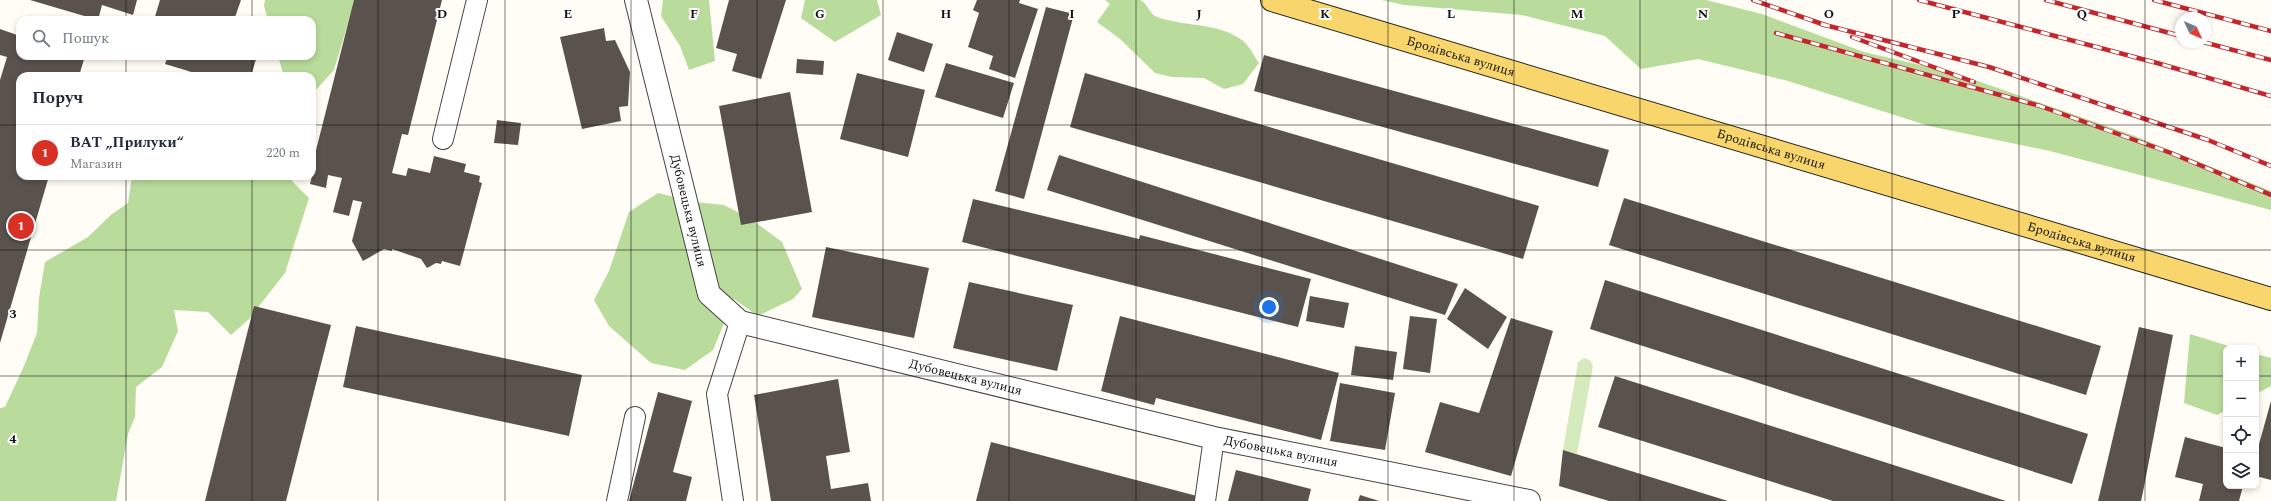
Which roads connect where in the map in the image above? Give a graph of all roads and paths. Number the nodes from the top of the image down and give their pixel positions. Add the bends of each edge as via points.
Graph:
1 (477, 0) edge
2 (636, 0) edge
3 (1272, 0) edge
4 (443, 139) dead end
5 (2271, 299) edge
6 (740, 322) junction
7 (635, 417) dead end
8 (1214, 438) junction
9 (616, 501) edge
10 (733, 501) edge
11 (1205, 501) edge
12 (1529, 501) edge

1 - 4 lane
2 - 6 street, Дубовецька вулиця via 709,294
3 - 5 main road, Бродівська вулиця
6 - 8 street, Дубовецька вулиця
6 - 10 lane via 717,394
7 - 9 lane
8 - 11 lane
8 - 12 street, Дубовецька вулиця

